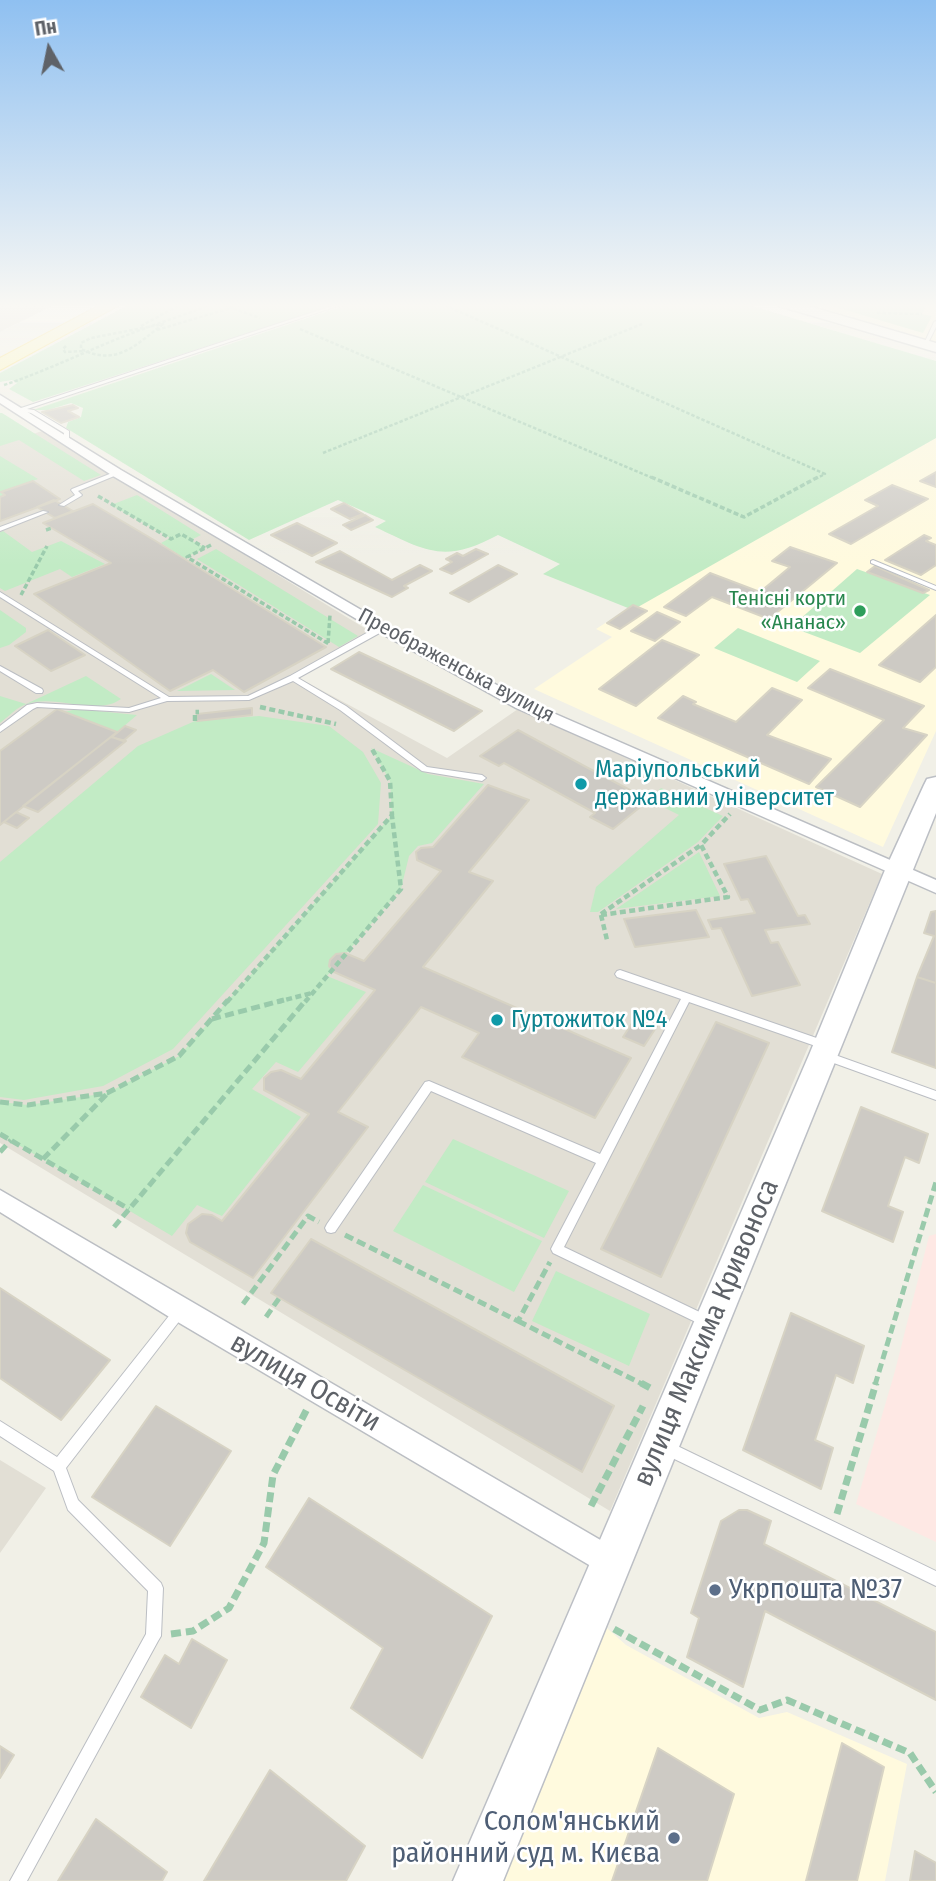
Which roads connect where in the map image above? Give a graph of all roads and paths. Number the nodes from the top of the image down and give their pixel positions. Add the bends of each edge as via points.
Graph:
1 (3, 391) edge
2 (84, 391) edge
3 (447, 391) edge
4 (478, 391) edge
5 (636, 391) edge
6 (462, 397) junction
7 (25, 411) junction
8 (47, 411) dead end
9 (323, 453) dead end
10 (118, 474) junction
11 (99, 496) dead end
12 (62, 505) dead end
13 (45, 512) dead end
14 (52, 528) dead end
15 (0, 529) edge
16 (46, 530) dead end
17 (215, 543) dead end
18 (47, 546) dead end
19 (206, 548) junction
20 (873, 562) dead end
21 (936, 589) edge
22 (0, 594) edge
23 (16, 604) junction
24 (330, 614) dead end
25 (382, 628) junction
26 (328, 643) junction
27 (341, 651) junction
28 (0, 668) edge
29 (293, 678) junction
30 (39, 691) dead end
31 (167, 698) junction
32 (254, 705) dead end
33 (207, 711) dead end
34 (195, 721) dead end
35 (344, 729) dead end
36 (0, 730) edge
37 (362, 741) dead end
38 (482, 778) dead end
39 (936, 785) edge
40 (730, 814) dead end
41 (392, 815) junction
42 (701, 845) junction
43 (898, 870) junction
44 (936, 887) edge
45 (601, 915) junction
46 (607, 940) dead end
47 (620, 974) dead end
48 (313, 993) junction
49 (687, 997) junction
50 (211, 1020) junction
51 (826, 1051) junction
52 (107, 1093) junction
53 (936, 1096) edge
54 (0, 1102) edge
55 (0, 1134) edge
56 (11, 1140) junction
57 (0, 1152) edge
58 (43, 1159) junction
59 (603, 1161) junction
60 (936, 1182) edge
61 (0, 1200) edge
62 (130, 1209) junction
63 (114, 1227) dead end
64 (331, 1228) junction
65 (557, 1249) junction
66 (280, 1297) dead end
67 (243, 1304) dead end
68 (180, 1310) junction
69 (265, 1317) dead end
70 (519, 1321) junction
71 (712, 1324) junction
72 (652, 1389) dead end
73 (317, 1390) junction
74 (0, 1428) edge
75 (660, 1445) junction
76 (59, 1466) junction
77 (833, 1529) junction
78 (611, 1562) junction
79 (936, 1579) edge
80 (612, 1628) dead end
81 (153, 1636) junction
82 (936, 1792) edge
83 (18, 1881) edge
84 (478, 1881) edge

1 - 7 street, Преображенська вулиця
2 - 7 lane
3 - 6 path
4 - 6 path
5 - 6 path via 825,474 744,517
6 - 9 path
7 - 8 lane
7 - 10 street, Преображенська вулиця via 64,431
10 - 12 lane via 74,490 77,499
10 - 25 street, Преображенська вулиця
11 - 19 path via 171,539 181,534
13 - 15 lane
14 - 16 path
17 - 19 path
18 - 23 path
19 - 26 path via 187,557
20 - 21 lane
22 - 23 lane
23 - 31 lane
24 - 26 path
25 - 27 lane
25 - 43 street, Преображенська вулиця via 522,705
26 - 27 path
27 - 29 lane
28 - 30 lane
29 - 31 lane via 249,698
29 - 38 lane via 343,708 425,769
31 - 36 lane via 129,710 37,705
32 - 35 path via 334,722
33 - 34 path via 195,712
37 - 41 path via 390,781
39 - 43 street, вулиця Максима Кривоноса
40 - 42 path
41 - 48 path via 401,889
41 - 50 path
42 - 45 path
42 - 45 path via 728,897
43 - 44 street, Преображенська вулиця
43 - 51 street, вулиця Максима Кривоноса
45 - 46 path
47 - 49 lane
48 - 50 path
48 - 62 path
49 - 51 lane
49 - 59 lane
50 - 52 path via 179,1056
51 - 53 lane
51 - 71 street, вулиця Максима Кривоноса
52 - 54 path via 28,1105
52 - 58 path
55 - 56 path
56 - 57 path
56 - 58 path
58 - 62 path
59 - 64 lane via 429,1084
59 - 65 lane
60 - 77 path
61 - 68 street, вулиця Освіти
62 - 63 path
64 - 67 path via 308,1216
64 - 70 path
65 - 70 path
65 - 71 lane
66 - 69 path
68 - 73 street, вулиця Освіти
68 - 76 lane
70 - 72 path
71 - 75 street, вулиця Максима Кривоноса
73 - 78 street, вулиця Освіти
73 - 81 path via 273,1475 264,1543 229,1608 193,1631
74 - 76 lane
75 - 77 lane
75 - 78 street, вулиця Максима Кривоноса
76 - 81 lane via 73,1505 156,1588
77 - 79 lane
78 - 84 street, вулиця Максима Кривоноса
80 - 82 path via 760,1710 787,1700 910,1753
81 - 83 lane

